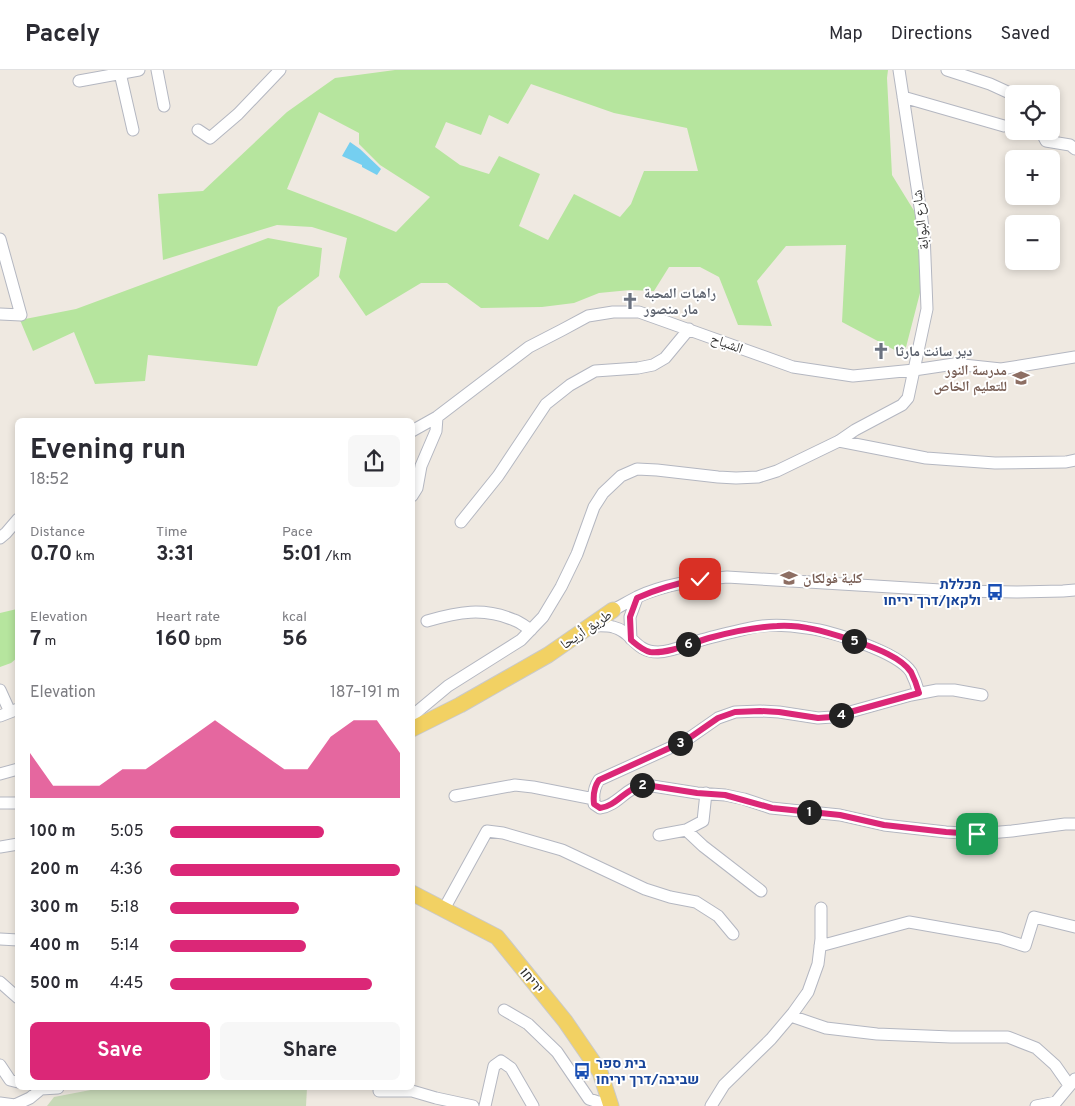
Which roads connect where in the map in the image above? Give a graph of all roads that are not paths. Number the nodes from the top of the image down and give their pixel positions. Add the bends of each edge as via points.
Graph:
1 (139, 70) edge
2 (157, 70) edge
3 (280, 70) edge
4 (899, 70) edge
5 (947, 70) edge
6 (120, 73) junction
7 (79, 81) dead end
8 (1005, 91) edge
9 (903, 97) junction
10 (164, 106) dead end
11 (1004, 126) dead end
12 (133, 130) dead end
13 (198, 130) dead end
14 (1046, 140) edge
15 (1075, 149) edge
16 (0, 239) edge
17 (0, 314) edge
18 (689, 329) junction
19 (1075, 357) edge
20 (914, 370) junction
21 (437, 417) junction
22 (415, 429) edge
23 (839, 441) junction
24 (1075, 460) edge
25 (415, 491) edge
26 (15, 522) edge
27 (461, 522) dead end
28 (0, 538) edge
29 (1075, 590) edge
30 (637, 598) junction
31 (613, 610) joint
32 (427, 620) dead end
33 (590, 626) junction
34 (531, 630) junction
35 (631, 640) junction
36 (0, 690) edge
37 (919, 693) junction
38 (982, 695) dead end
39 (9, 712) edge
40 (415, 714) edge
41 (415, 728) edge
42 (15, 770) edge
43 (0, 774) edge
44 (706, 793) junction
45 (455, 796) dead end
46 (594, 802) junction
47 (0, 803) edge
48 (15, 803) edge
49 (1075, 824) edge
50 (686, 830) junction
51 (659, 835) dead end
52 (15, 844) edge
53 (0, 847) edge
54 (760, 891) dead end
55 (415, 894) edge
56 (821, 908) dead end
57 (444, 909) junction
58 (1075, 927) edge
59 (733, 934) dead end
60 (0, 939) edge
61 (15, 940) edge
62 (820, 946) junction
63 (0, 982) edge
64 (15, 995) edge
65 (504, 1010) dead end
66 (791, 1016) junction
67 (0, 1065) edge
68 (15, 1081) edge
69 (1072, 1082) edge
70 (37, 1090) edge
71 (379, 1091) dead end
72 (0, 1103) edge
73 (611, 1104) edge
74 (1056, 1104) edge
75 (473, 1106) edge
76 (485, 1106) edge
77 (533, 1106) edge
78 (712, 1106) edge
79 (1036, 1106) edge

1 - 6 street
2 - 10 street
3 - 13 street via 210,138
4 - 9 street, شارع البوابة
5 - 8 street
6 - 7 street
6 - 12 street
9 - 11 street
9 - 20 street, شارع البوابة via 925,252 927,309
14 - 15 street
16 - 17 street via 21,314
18 - 20 street, الشياح via 793,367 853,376
18 - 21 street, الشياح via 639,312 588,316 529,347
18 - 27 street via 665,358 653,365 595,371 546,404 498,476
19 - 20 street, الشياح via 1001,369 954,364
20 - 23 street, شارع البوابة via 908,398 902,405
21 - 22 street, الشياح
21 - 25 street via 436,431 421,466
23 - 24 street via 926,458 995,463
23 - 34 street, شارع البوابة via 758,477 718,478 636,469 621,476 603,492 594,507 561,587 543,618
26 - 28 street
29 - 30 street, طريق أريحا via 957,591 727,577 681,583
30 - 31 street, طريق أريحا
30 - 35 street via 630,617
31 - 33 main road, طريق أريحا
32 - 34 street via 478,611 515,620
33 - 35 street via 612,626
33 - 41 main road, طريق أريحا via 548,655
34 - 40 street, شارع البوابة via 521,640 448,686
35 - 37 street via 648,652 660,652 752,628 808,628 872,647 898,660 910,672
36 - 39 street
37 - 38 street via 954,690
37 - 46 street via 832,717 760,711 726,715 685,741 599,780 595,786
42 - 43 street
44 - 46 street via 639,785 605,807 600,808
44 - 49 street via 772,808 946,832 986,833
44 - 50 street via 703,821
45 - 46 street via 516,785
47 - 48 street
50 - 51 street
50 - 54 street
52 - 53 street
55 - 57 main road, יריחו
56 - 62 street
57 - 59 street via 487,831 562,850 644,889 696,902 718,916
57 - 73 main road, יריחו via 497,937 565,1021 600,1072
58 - 62 street via 1034,917 1026,946 1000,938 909,922
60 - 61 street
62 - 66 street via 818,964 808,992
63 - 64 street
65 - 73 street via 528,1024 557,1052 589,1099
66 - 69 street via 826,1028 877,1034 1008,1037 1036,1048
66 - 78 street via 724,1085
67 - 68 street via 10,1080
69 - 74 street
70 - 72 street via 30,1098 15,1105
71 - 75 street via 412,1091
74 - 79 street
76 - 77 street via 494,1066 501,1061 511,1068

